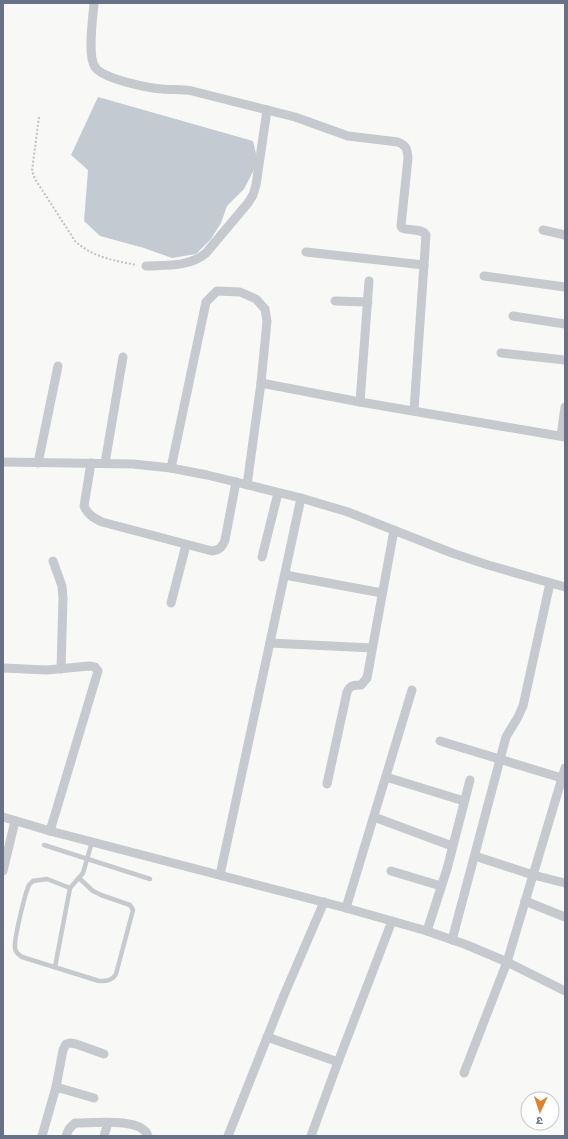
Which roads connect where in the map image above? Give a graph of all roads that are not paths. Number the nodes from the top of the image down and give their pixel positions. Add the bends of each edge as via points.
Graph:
1 (94, 3) edge
2 (267, 110) junction
3 (543, 230) dead end
4 (565, 235) edge
5 (306, 252) dead end
6 (424, 265) junction
7 (146, 266) road end
8 (484, 276) dead end
9 (370, 281) dead end
10 (565, 287) edge
11 (335, 301) dead end
12 (368, 302) junction
13 (513, 316) dead end
14 (565, 324) edge
15 (501, 353) dead end
16 (123, 357) dead end
17 (565, 360) edge
18 (58, 366) dead end
19 (261, 383) junction
20 (360, 402) junction
21 (565, 407) edge
22 (414, 410) junction
23 (563, 436) edge
24 (3, 462) edge
25 (38, 463) junction
26 (91, 463) junction
27 (105, 463) junction
28 (171, 468) junction
29 (236, 482) junction
30 (247, 485) junction
31 (278, 493) junction
32 (301, 498) junction
33 (394, 530) junction
34 (186, 545) junction
35 (262, 557) dead end
36 (53, 561) dead end
37 (285, 575) junction
38 (550, 583) junction
39 (565, 587) edge
40 (382, 593) junction
41 (171, 603) dead end
42 (270, 642) junction
43 (372, 648) junction
44 (3, 668) edge
45 (61, 669) junction
46 (412, 690) dead end
47 (440, 741) dead end
48 (501, 759) junction
49 (565, 768) edge
50 (386, 777) junction
51 (563, 778) edge
52 (470, 780) dead end
53 (327, 784) dead end
54 (464, 801) junction
55 (3, 817) edge
56 (374, 817) junction
57 (15, 821) junction
58 (50, 831) junction
59 (92, 842) junction
60 (44, 845) dead end
61 (452, 846) junction
62 (475, 856) junction
63 (87, 859) junction
64 (3, 871) edge
65 (391, 871) dead end
66 (220, 875) junction
67 (533, 875) junction
68 (79, 878) junction
69 (150, 879) dead end
70 (565, 883) edge
71 (441, 886) junction
72 (70, 888) junction
73 (525, 900) junction
74 (324, 902) junction
75 (346, 908) junction
76 (565, 917) edge
77 (392, 921) junction
78 (426, 932) junction
79 (452, 940) junction
80 (507, 962) junction
81 (55, 967) junction
82 (565, 990) edge
83 (267, 1037) junction
84 (104, 1054) dead end
85 (338, 1062) junction
86 (464, 1073) dead end
87 (56, 1087) junction
88 (94, 1098) dead end
89 (108, 1123) junction
90 (42, 1136) edge
91 (66, 1136) edge
92 (104, 1136) edge
93 (148, 1136) edge
94 (228, 1136) edge
95 (311, 1136) edge

1 - 2 street via 92,57 95,67 102,73 152,88 184,89
2 - 6 street via 348,136 405,145 408,158 401,226 405,230 425,233
2 - 7 street via 256,184 248,203 200,259 186,263
3 - 4 street
5 - 6 street
6 - 22 street
8 - 10 street
9 - 12 street
11 - 12 street
12 - 20 street
13 - 14 street
15 - 17 street
16 - 27 street
18 - 25 street
19 - 20 street
19 - 28 street via 267,321 265,308 256,299 240,292 217,291 206,302
19 - 30 street
20 - 22 street
21 - 23 street
22 - 23 street
24 - 25 street
25 - 26 street
26 - 27 street
26 - 34 street via 84,506 87,512 102,522
27 - 28 street
28 - 29 street
29 - 30 street
29 - 34 street via 222,547 212,551
30 - 31 street
31 - 32 street
31 - 35 street
32 - 33 street via 348,512
32 - 37 street
33 - 38 street via 452,553
33 - 40 street
34 - 41 street
36 - 45 street via 62,586 63,598
37 - 40 street
37 - 42 street
38 - 39 street
38 - 48 street via 523,706 506,737
40 - 43 street
42 - 43 street
42 - 66 street
43 - 53 street via 364,683 349,688
44 - 45 street
45 - 58 street via 89,666 95,667 98,671
46 - 50 street
47 - 48 street
48 - 51 street
48 - 62 street
49 - 51 street
50 - 54 street
50 - 56 street
51 - 67 street
52 - 54 street
54 - 61 street
55 - 57 street
56 - 61 street
56 - 75 street
57 - 58 street
57 - 64 street
58 - 59 street
59 - 63 lane
59 - 66 street
60 - 63 lane
61 - 71 street
62 - 67 street
62 - 79 street
63 - 68 lane
63 - 69 lane
65 - 71 street
66 - 74 street
67 - 70 street
67 - 73 street
68 - 72 lane
68 - 81 lane via 97,893 130,905 133,910 132,916 113,980 99,981
71 - 78 street
72 - 81 lane
72 - 81 lane via 46,879 34,881 29,886 19,923 15,948 17,954
73 - 76 street
73 - 80 street
74 - 75 street
74 - 83 street
75 - 77 street
77 - 78 street
77 - 85 street
78 - 79 street
79 - 80 street
80 - 82 street
80 - 86 street
83 - 85 street
83 - 94 street
84 - 87 street via 76,1044 66,1044 62,1050
85 - 95 street
87 - 88 street
87 - 90 street
89 - 91 street via 75,1123
89 - 92 street
89 - 93 street via 140,1126 147,1131

